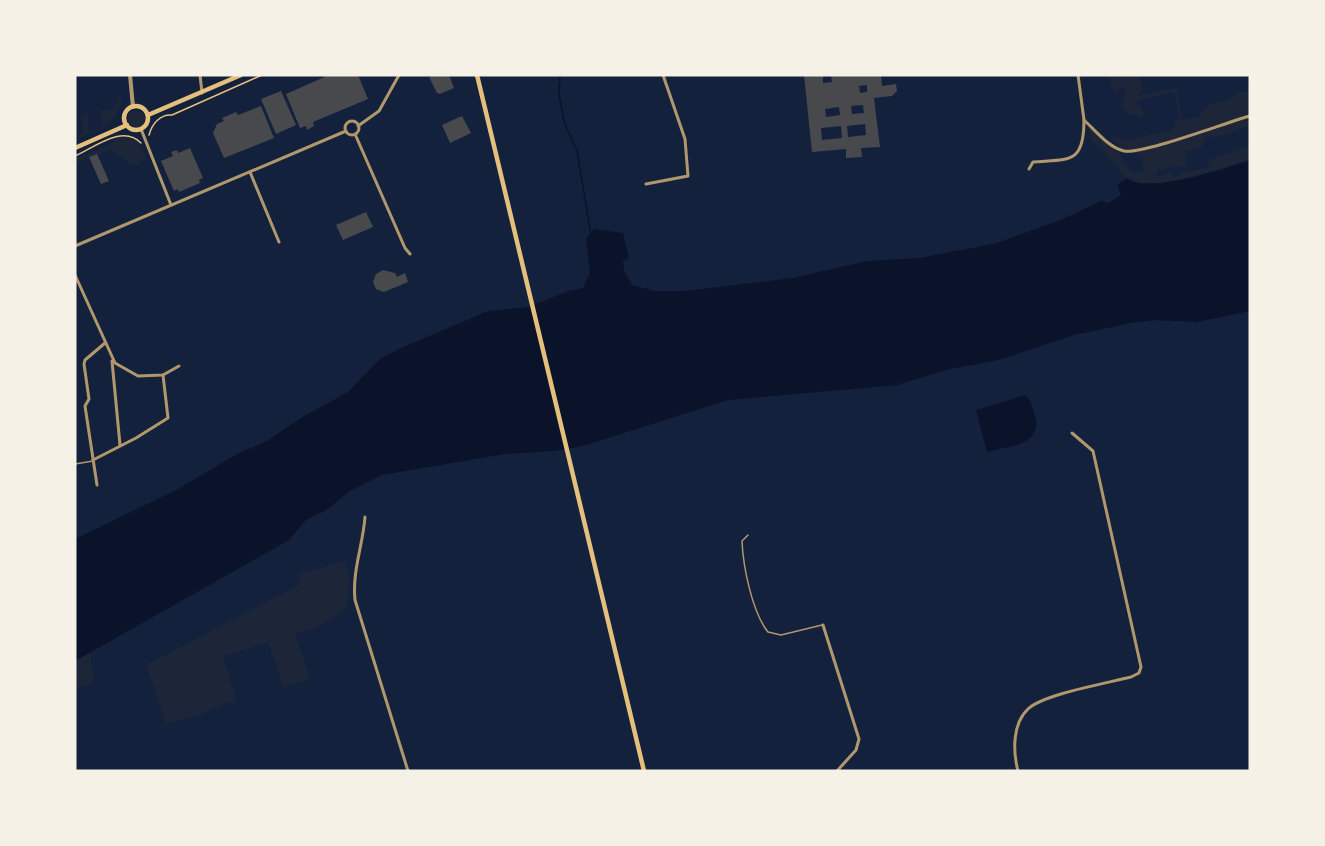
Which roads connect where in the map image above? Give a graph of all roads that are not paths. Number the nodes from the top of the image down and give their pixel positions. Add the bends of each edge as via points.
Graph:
1 (130, 75) edge
2 (200, 75) edge
3 (241, 75) edge
4 (399, 75) edge
5 (479, 75) edge
6 (663, 75) edge
7 (778, 75) edge
8 (790, 75) edge
9 (1078, 75) edge
10 (202, 93) junction
11 (133, 107) junction
12 (148, 115) junction
13 (1250, 116) edge
14 (1084, 120) junction
15 (127, 125) junction
16 (358, 126) junction
17 (141, 129) junction
18 (346, 131) junction
19 (355, 134) junction
20 (75, 148) edge
21 (1029, 169) dead end
22 (250, 172) junction
23 (646, 184) dead end
24 (171, 206) junction
25 (279, 242) dead end
26 (75, 246) edge
27 (410, 254) dead end
28 (75, 275) edge
29 (105, 343) junction
30 (112, 359) junction
31 (179, 366) dead end
32 (162, 375) junction
33 (1072, 434) dead end
34 (120, 445) junction
35 (93, 460) junction
36 (75, 464) edge
37 (97, 485) dead end
38 (365, 517) dead end
39 (748, 535) dead end
40 (823, 625) joint
41 (408, 771) edge
42 (645, 771) edge
43 (837, 771) edge
44 (1018, 771) edge

1 - 11 street
2 - 10 street
3 - 10 main road
4 - 16 street via 379,111
5 - 42 main road
6 - 23 street via 685,139 688,176
7 - 8 lane
9 - 14 street
10 - 12 main road
11 - 12 main road via 140,107
11 - 15 main road via 125,115
12 - 17 main road
13 - 14 street via 1128,152 1113,146
14 - 21 street via 1084,139 1075,155 1064,161 1033,162
15 - 17 main road via 133,130
15 - 20 main road
16 - 18 street via 349,122
16 - 19 street
17 - 24 street
18 - 19 street
18 - 22 street
19 - 27 street
22 - 24 street
22 - 25 street
24 - 26 street
28 - 29 street
29 - 30 street
29 - 35 street via 84,364
30 - 32 street via 138,376
30 - 34 street
31 - 32 street
32 - 34 street via 168,418
33 - 44 street via 1094,451 1141,667 1131,677 1046,699 1027,710 1015,739
34 - 35 street
35 - 36 lane
35 - 37 street
38 - 41 street via 354,577 355,600
39 - 40 lane via 742,541 742,555 768,632 781,635
40 - 43 street via 860,739 856,750

